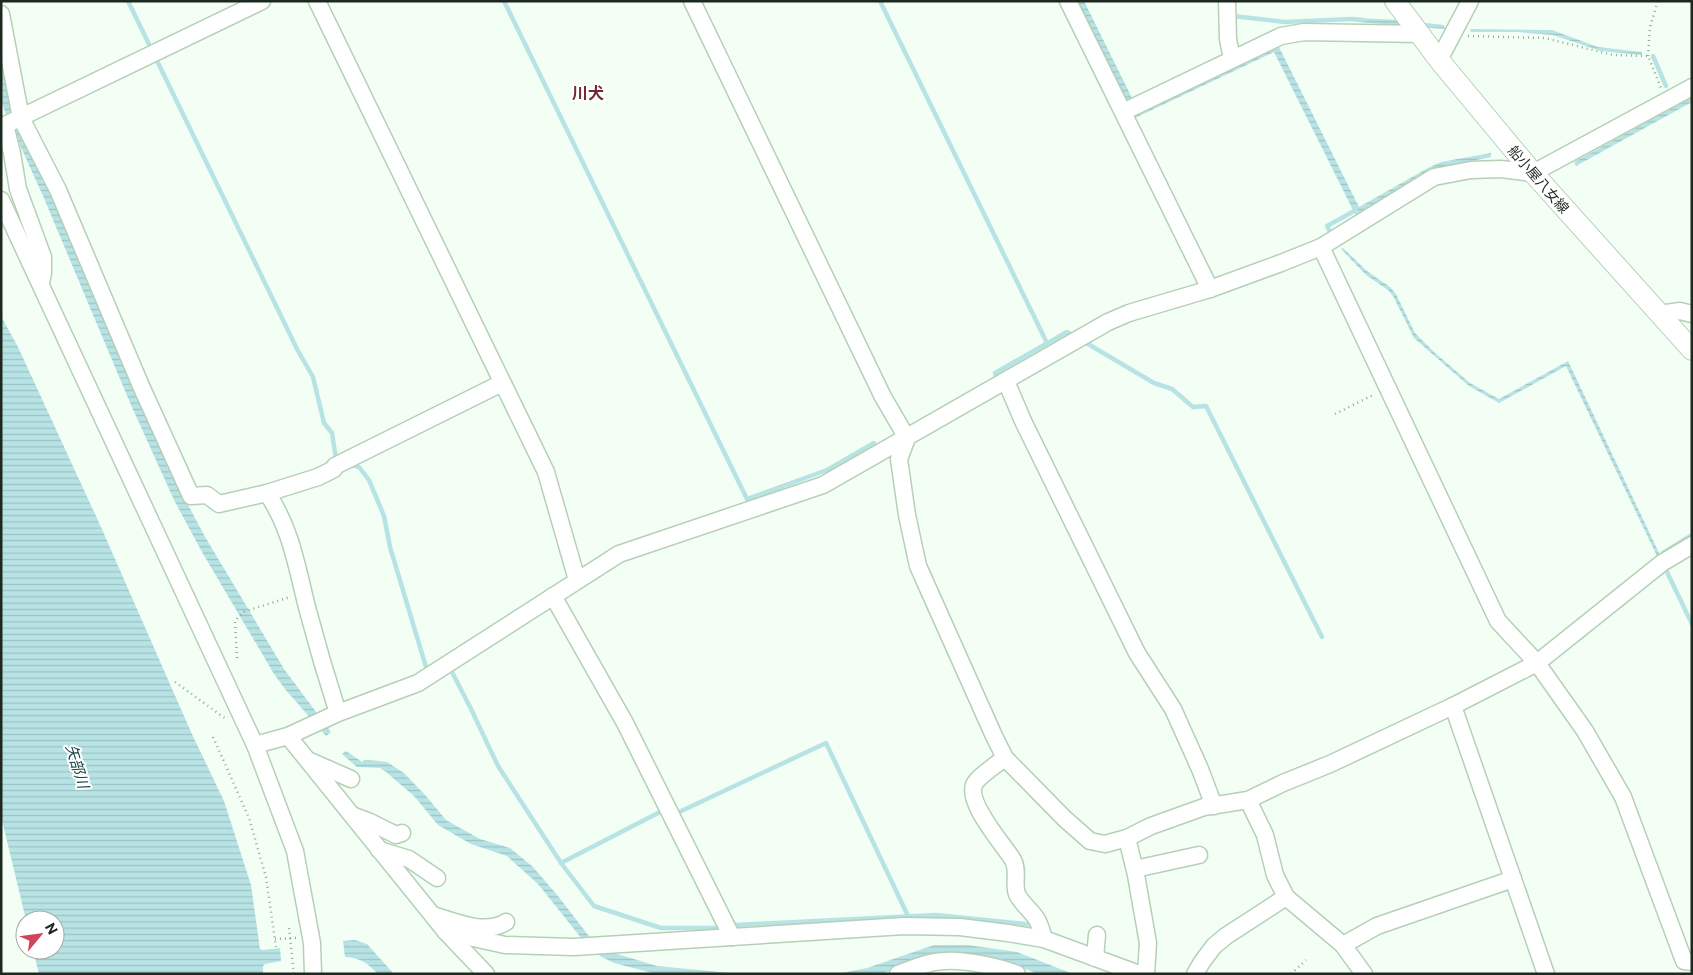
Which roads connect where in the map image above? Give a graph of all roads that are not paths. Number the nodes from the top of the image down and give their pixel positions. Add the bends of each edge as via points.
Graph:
1 (262, 1) edge
2 (317, 1) edge
3 (692, 1) edge
4 (1068, 1) edge
5 (1227, 1) edge
6 (1395, 1) edge
7 (1470, 1) edge
8 (1, 14) edge
9 (1420, 34) junction
10 (1232, 59) junction
11 (1439, 60) junction
12 (1692, 87) edge
13 (1129, 109) junction
14 (21, 118) junction
15 (1533, 173) junction
16 (1, 200) edge
17 (1320, 247) junction
18 (40, 285) junction
19 (1210, 289) junction
20 (1659, 314) junction
21 (1692, 314) edge
22 (1692, 350) edge
23 (1006, 381) junction
24 (502, 383) junction
25 (907, 438) junction
26 (267, 493) junction
27 (1692, 545) edge
28 (578, 580) junction
29 (553, 596) junction
30 (1537, 663) junction
31 (1453, 706) junction
32 (338, 713) junction
33 (288, 736) junction
34 (255, 744) junction
35 (1005, 758) junction
36 (307, 760) junction
37 (351, 779) dead end
38 (1248, 800) junction
39 (1214, 806) junction
40 (352, 816) junction
41 (402, 833) dead end
42 (1127, 838) junction
43 (379, 850) junction
44 (1199, 855) dead end
45 (1135, 869) junction
46 (436, 878) dead end
47 (1513, 879) junction
48 (1286, 897) junction
49 (432, 915) junction
50 (506, 922) dead end
51 (446, 932) junction
52 (1097, 935) dead end
53 (732, 937) junction
54 (1044, 939) junction
55 (1343, 945) junction
56 (1095, 958) junction
57 (1692, 962) edge
58 (314, 974) edge
59 (486, 974) edge
60 (898, 974) edge
61 (1017, 974) edge
62 (1138, 974) edge
63 (1146, 974) edge
64 (1196, 974) edge
65 (1364, 974) edge
66 (1546, 974) edge

1 - 14 street
2 - 24 street
3 - 25 street via 883,397
4 - 13 street
5 - 10 street
6 - 9 main road, 船小屋八女線
7 - 11 street
8 - 14 street
9 - 10 street via 1304,32 1281,36
9 - 11 main road, 船小屋八女線
10 - 13 street
11 - 15 main road, 船小屋八女線
12 - 15 street
13 - 19 street
14 - 18 street via 5,125 18,189 43,257
14 - 26 street via 58,190 191,496 207,495 219,504
15 - 17 street via 1471,170 1434,177
15 - 20 main road, 船小屋八女線
16 - 18 street
17 - 19 street
17 - 30 street via 1498,621
18 - 34 street
19 - 23 street via 1115,319
20 - 21 street via 1680,311
20 - 22 main road, 船小屋八女線
23 - 25 street
23 - 39 street via 1136,653 1173,709
24 - 26 street via 318,477
24 - 28 street via 546,472
25 - 28 street via 823,486 620,554
25 - 35 street via 899,459 918,566
26 - 32 street via 292,542 320,659
27 - 30 street via 1662,563
28 - 29 street
29 - 32 street via 418,683
29 - 53 street via 625,722
30 - 31 street
30 - 57 street via 1585,731 1623,797 1684,961
31 - 38 street
31 - 47 street
32 - 33 street
33 - 34 street
33 - 36 street
34 - 58 street via 295,851 311,936
35 - 42 street via 1090,840 1105,844
35 - 54 street via 975,783 973,793 979,810 1016,868 1016,892 1036,918
36 - 37 street
36 - 40 street
38 - 39 street
38 - 48 street via 1265,835 1275,875
39 - 42 street via 1151,826
40 - 41 street via 396,835
40 - 43 street
42 - 45 street
43 - 46 street via 409,859
43 - 49 street
44 - 45 street
45 - 63 street via 1148,943
47 - 55 street via 1378,926
47 - 66 street
48 - 55 street
48 - 64 street via 1214,946
49 - 50 street via 487,928
49 - 51 street
51 - 53 street via 506,945 585,946
51 - 59 street
52 - 56 street
53 - 54 street via 904,926 960,928
54 - 56 street
55 - 65 street
56 - 62 street
60 - 61 street via 945,960

